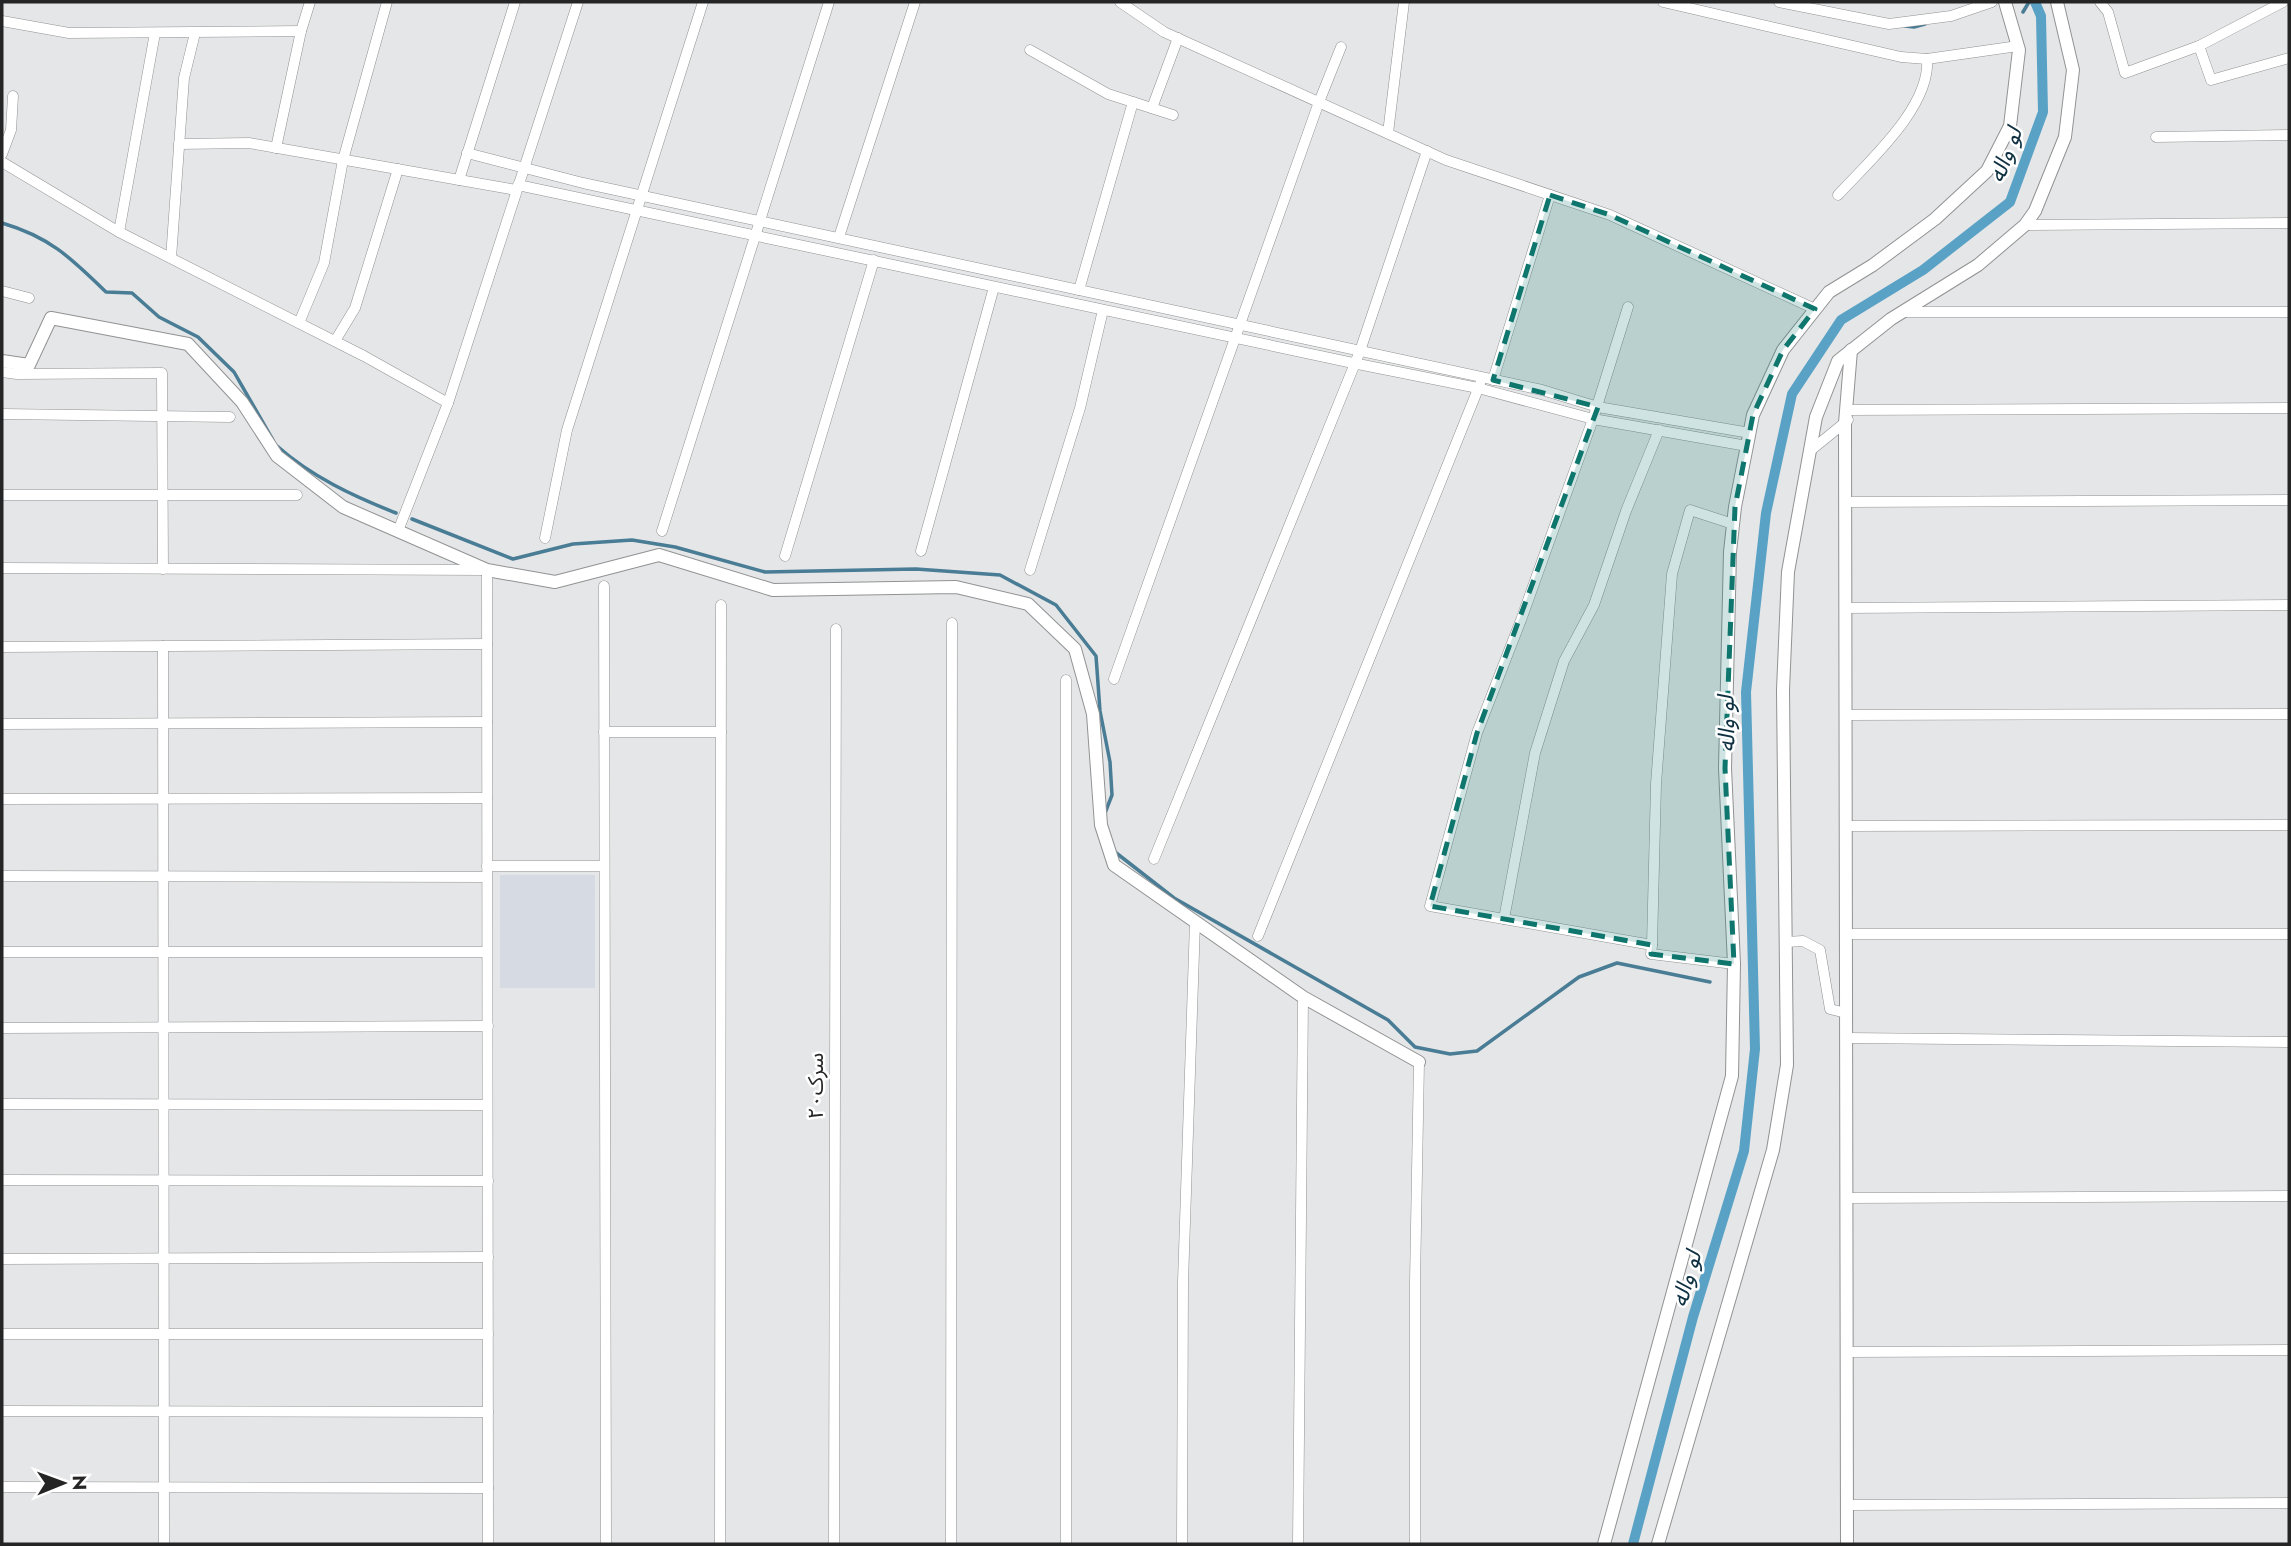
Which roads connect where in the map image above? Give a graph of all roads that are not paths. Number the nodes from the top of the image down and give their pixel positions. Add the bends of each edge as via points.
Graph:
1 (310, 2) edge
2 (387, 2) edge
3 (515, 2) edge
4 (578, 2) edge
5 (703, 2) edge
6 (829, 2) edge
7 (915, 2) edge
8 (1120, 2) edge
9 (1404, 2) edge
10 (1663, 2) edge
11 (1779, 2) edge
12 (1992, 2) edge
13 (2005, 2) edge
14 (2057, 2) edge
15 (2100, 2) edge
16 (2283, 2) edge
17 (2, 21) edge
18 (301, 32) junction
19 (155, 33) junction
20 (195, 33) junction
21 (1178, 38) junction
22 (2018, 46) junction
23 (1341, 47) dead end
24 (2199, 47) junction
25 (1030, 50) dead end
26 (2289, 58) edge
27 (1927, 59) junction
28 (13, 96) dead end
29 (1133, 102) junction
30 (1320, 102) junction
31 (1153, 108) junction
32 (1173, 115) dead end
33 (1388, 133) junction
34 (2289, 135) edge
35 (2156, 137) dead end
36 (179, 144) junction
37 (276, 148) junction
38 (1427, 152) junction
39 (467, 153) junction
40 (2, 154) edge
41 (343, 160) junction
42 (2, 162) edge
43 (523, 168) junction
44 (398, 169) junction
45 (459, 180) junction
46 (517, 187) junction
47 (643, 194) junction
48 (1550, 195) junction
49 (1838, 195) dead end
50 (638, 211) junction
51 (760, 220) junction
52 (2289, 223) edge
53 (2025, 225) junction
54 (119, 232) junction
55 (755, 236) junction
56 (839, 237) junction
57 (170, 258) junction
58 (874, 260) junction
59 (994, 287) junction
60 (1079, 289) junction
61 (2, 291) edge
62 (29, 298) dead end
63 (1628, 307) dead end
64 (1815, 309) junction
65 (1103, 310) junction
66 (1903, 312) junction
67 (2289, 312) edge
68 (299, 323) junction
69 (1240, 325) junction
70 (1235, 338) junction
71 (335, 341) junction
72 (1851, 350) junction
73 (1360, 351) junction
74 (2, 361) edge
75 (1353, 363) junction
76 (2, 372) edge
77 (1488, 379) junction
78 (1478, 388) junction
79 (449, 403) junction
80 (1598, 407) junction
81 (2289, 408) edge
82 (2, 414) edge
83 (1850, 414) junction
84 (163, 417) junction
85 (230, 417) dead end
86 (1593, 419) junction
87 (1659, 430) junction
88 (1748, 439) junction
89 (1810, 451) junction
90 (163, 494) junction
91 (2, 495) edge
92 (297, 495) dead end
93 (2289, 500) edge
94 (1846, 502) junction
95 (1733, 524) junction
96 (398, 531) junction
97 (662, 531) dead end
98 (545, 537) dead end
99 (921, 551) dead end
100 (785, 556) dead end
101 (2, 568) edge
102 (163, 569) junction
103 (487, 570) junction
104 (1030, 570) dead end
105 (604, 586) dead end
106 (721, 605) dead end
107 (2289, 605) edge
108 (1846, 608) junction
109 (952, 623) dead end
110 (836, 629) dead end
111 (487, 645) junction
112 (163, 646) junction
113 (2, 647) edge
114 (1115, 679) dead end
115 (1066, 680) dead end
116 (2289, 714) edge
117 (1846, 715) junction
118 (487, 722) junction
119 (163, 723) junction
120 (2, 724) edge
121 (604, 732) junction
122 (721, 732) junction
123 (487, 798) junction
124 (2, 799) edge
125 (163, 799) junction
126 (2289, 825) edge
127 (1846, 826) junction
128 (1154, 859) dead end
129 (604, 866) junction
130 (487, 872) junction
131 (2, 876) edge
132 (163, 876) junction
133 (1504, 919) junction
134 (1195, 922) junction
135 (1846, 934) junction
136 (2289, 934) edge
137 (1258, 936) dead end
138 (1786, 942) junction
139 (1652, 945) junction
140 (2, 952) edge
141 (163, 952) junction
142 (487, 952) junction
143 (1734, 964) junction
144 (1303, 997) junction
145 (1846, 1013) junction
146 (488, 1026) junction
147 (163, 1027) junction
148 (2, 1028) edge
149 (1847, 1038) junction
150 (2289, 1042) edge
151 (1419, 1062) joint
152 (2, 1104) edge
153 (163, 1104) junction
154 (488, 1105) junction
155 (2, 1180) edge
156 (163, 1181) junction
157 (488, 1181) junction
158 (2289, 1196) edge
159 (1847, 1198) junction
160 (488, 1256) junction
161 (163, 1258) junction
162 (2, 1259) edge
163 (2, 1334) edge
164 (164, 1334) junction
165 (488, 1334) junction
166 (2289, 1350) edge
167 (1847, 1352) junction
168 (2, 1411) edge
169 (164, 1411) junction
170 (488, 1412) junction
171 (2, 1487) edge
172 (164, 1487) junction
173 (488, 1488) junction
174 (2289, 1503) edge
175 (1847, 1505) junction
176 (164, 1544) edge
177 (488, 1544) edge
178 (606, 1544) edge
179 (719, 1544) edge
180 (834, 1544) edge
181 (951, 1544) edge
182 (1066, 1544) edge
183 (1182, 1544) edge
184 (1298, 1544) edge
185 (1415, 1544) edge
186 (1604, 1544) edge
187 (1658, 1544) edge
188 (1847, 1544) edge

1 - 18 street
2 - 41 street
3 - 39 street
4 - 43 street
5 - 47 street
6 - 51 street
7 - 56 street
8 - 21 street
9 - 33 street
10 - 27 street via 1901,57
11 - 12 street via 1889,24 1951,16
13 - 22 street
14 - 53 street via 2074,70 2065,137
15 - 24 street via 2108,12 2125,73
16 - 24 street
17 - 19 street via 69,33
18 - 20 street
18 - 37 street
19 - 20 street
19 - 54 street
20 - 36 street via 184,78
21 - 30 street
21 - 31 street
22 - 27 street
22 - 64 street via 2010,126 1987,171 1935,219 1829,292
23 - 30 street
24 - 26 street via 2211,80
25 - 29 street via 1108,94
27 - 49 street via 1928,71 1913,107
28 - 40 street via 11,130
29 - 31 street
29 - 60 street
30 - 33 street
30 - 69 street
31 - 32 street
33 - 38 street
34 - 35 street
36 - 37 street via 249,143
36 - 57 street
37 - 41 street
38 - 48 street
38 - 73 street
39 - 43 street
39 - 45 street
41 - 44 street
41 - 68 street via 324,263
42 - 54 street
43 - 46 street
43 - 47 street
44 - 45 street
44 - 71 street via 355,307
45 - 46 street
46 - 50 street
46 - 79 street
47 - 50 street
47 - 51 street
48 - 64 street via 1610,215
48 - 77 street
50 - 55 street
50 - 98 street via 567,430
51 - 55 street
51 - 56 street
52 - 53 street
53 - 66 street via 1978,265
54 - 57 street
55 - 58 street
55 - 97 street
56 - 60 street
57 - 68 street
58 - 59 street
58 - 100 street
59 - 65 street
59 - 99 street
60 - 69 street
61 - 62 street
63 - 80 street
64 - 88 street via 1783,350 1753,415
65 - 70 street
65 - 104 street via 1080,408
66 - 67 street
66 - 72 street
68 - 71 street
69 - 70 street
69 - 73 street
70 - 75 street
70 - 114 street
71 - 79 street
72 - 83 street
72 - 89 street via 1838,361 1816,417
73 - 75 street
73 - 77 street
74 - 96 street via 29,365 51,318 188,344 242,402 277,456 343,507
75 - 78 street
75 - 128 street
76 - 84 street via 162,373
77 - 78 street
77 - 80 street
78 - 86 street
78 - 137 street
79 - 96 street
80 - 86 street
80 - 88 street
81 - 83 street
82 - 84 street
83 - 89 street
83 - 94 street
84 - 85 street
84 - 90 street
86 - 87 street
86 - 133 street via 1476,733 1430,906
87 - 88 street
87 - 133 street via 1594,605 1564,661 1547,714 1535,753
88 - 95 street
89 - 138 street via 1787,585 1783,690
90 - 91 street
90 - 92 street
90 - 102 street
93 - 94 street
94 - 108 street
95 - 139 street via 1690,510 1672,574 1656,784
95 - 143 street via 1725,768
96 - 103 street
101 - 102 street
102 - 103 street
103 - 111 street
103 - 134 street via 555,582 659,555 772,590 956,586 1028,604 1075,649 1093,714 1101,825 1114,865
105 - 121 street
106 - 122 street
107 - 108 street
108 - 117 street
109 - 181 street
110 - 180 street, سرک۲۰
111 - 112 street
111 - 118 street
112 - 113 street
112 - 119 street
115 - 182 street
116 - 117 street
117 - 127 street
118 - 119 street
118 - 123 street
119 - 120 street
119 - 125 street
121 - 122 street
121 - 129 street
122 - 179 street
123 - 125 street
123 - 130 street
124 - 125 street
125 - 132 street
126 - 127 street
127 - 135 street
129 - 130 street
129 - 178 street
130 - 132 street
130 - 142 street
131 - 132 street
132 - 141 street
133 - 139 street
134 - 144 street
134 - 183 street via 1183,1282
135 - 136 street
135 - 145 street
138 - 145 street via 1803,941 1820,950 1830,1009
138 - 187 street via 1787,1065 1773,1150
139 - 143 street via 1651,954
140 - 141 street
141 - 142 street
141 - 147 street
142 - 146 street
143 - 186 street via 1732,1076
144 - 151 street
144 - 184 street
145 - 149 street
146 - 147 street
146 - 154 street
147 - 148 street
147 - 153 street
149 - 150 street
149 - 159 street
151 - 185 street
152 - 153 street
153 - 154 street
153 - 156 street
154 - 157 street
155 - 156 street
156 - 157 street
156 - 161 street
157 - 160 street
158 - 159 street
159 - 167 street
160 - 161 street
160 - 165 street
161 - 162 street
161 - 164 street
163 - 164 street
164 - 165 street
164 - 169 street
165 - 170 street
166 - 167 street
167 - 175 street
168 - 169 street
169 - 170 street
169 - 172 street
170 - 173 street
171 - 172 street
172 - 173 street
172 - 176 street
173 - 177 street
174 - 175 street
175 - 188 street

